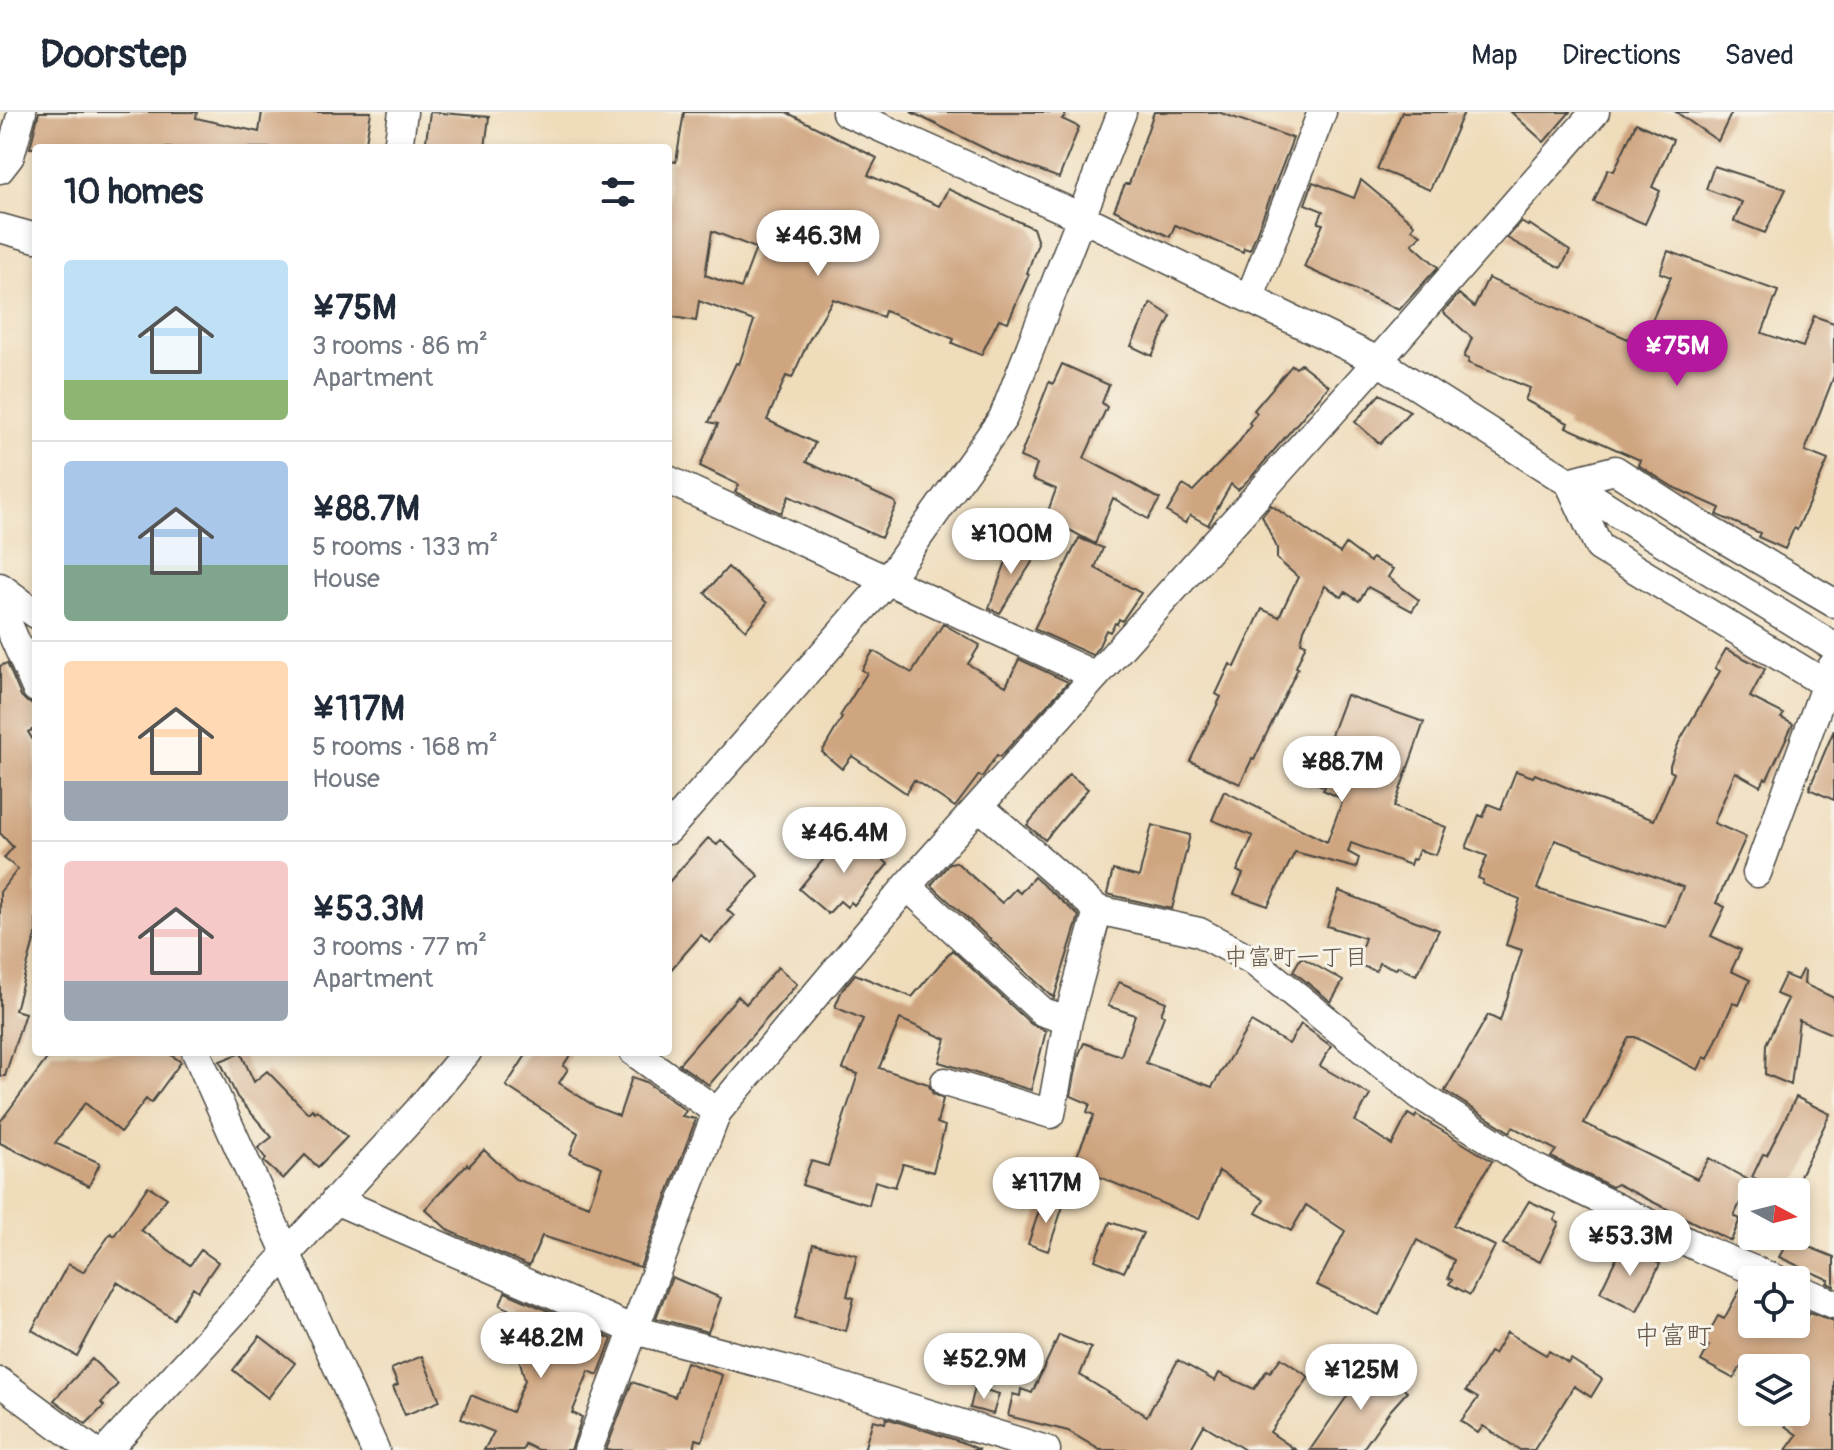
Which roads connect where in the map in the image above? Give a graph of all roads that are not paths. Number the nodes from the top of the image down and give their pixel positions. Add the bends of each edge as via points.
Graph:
1 (22, 112) edge
2 (403, 112) edge
3 (846, 112) edge
4 (1122, 112) edge
5 (1322, 112) edge
6 (1595, 112) edge
7 (907, 125) edge
8 (399, 144) edge
9 (0, 169) edge
10 (1081, 217) junction
11 (0, 228) edge
12 (32, 237) edge
13 (1250, 297) junction
14 (1378, 361) junction
15 (672, 482) edge
16 (1569, 482) junction
17 (887, 581) junction
18 (0, 587) edge
19 (1834, 603) edge
20 (0, 606) edge
21 (32, 611) edge
22 (1834, 647) edge
23 (1094, 675) junction
24 (32, 679) edge
25 (1831, 679) edge
26 (979, 806) junction
27 (672, 825) edge
28 (1757, 873) dead end
29 (907, 886) junction
30 (1098, 910) junction
31 (1068, 1020) junction
32 (198, 1056) edge
33 (464, 1056) edge
34 (640, 1056) edge
35 (945, 1082) dead end
36 (717, 1112) junction
37 (335, 1200) junction
38 (287, 1252) junction
39 (1744, 1266) edge
40 (1810, 1294) edge
41 (1834, 1304) edge
42 (634, 1330) junction
43 (0, 1382) edge
44 (92, 1450) edge
45 (107, 1450) edge
46 (375, 1450) edge
47 (588, 1450) edge
48 (1046, 1450) edge

1 - 9 street via 10,156
2 - 8 street
3 - 7 street
4 - 10 street
5 - 13 street
6 - 14 street
7 - 10 street
10 - 13 street
10 - 17 street via 1003,418
11 - 12 street
13 - 14 street
14 - 16 street
14 - 23 street
15 - 17 street
16 - 19 street via 1615,470
16 - 22 street
16 - 25 street via 1599,547
17 - 23 street
17 - 27 street
18 - 21 street
20 - 24 street
23 - 26 street
25 - 28 street
26 - 29 street
26 - 30 street
29 - 31 street via 1043,1012
29 - 36 street
30 - 31 street
30 - 39 street via 1199,932 1252,960 1421,1096 1535,1168
31 - 35 street via 1051,1114
32 - 38 street
33 - 37 street
34 - 36 street
36 - 42 street
37 - 38 street
37 - 42 street
38 - 45 street
38 - 46 street
40 - 41 street
42 - 47 street
42 - 48 street via 784,1369
43 - 44 street

